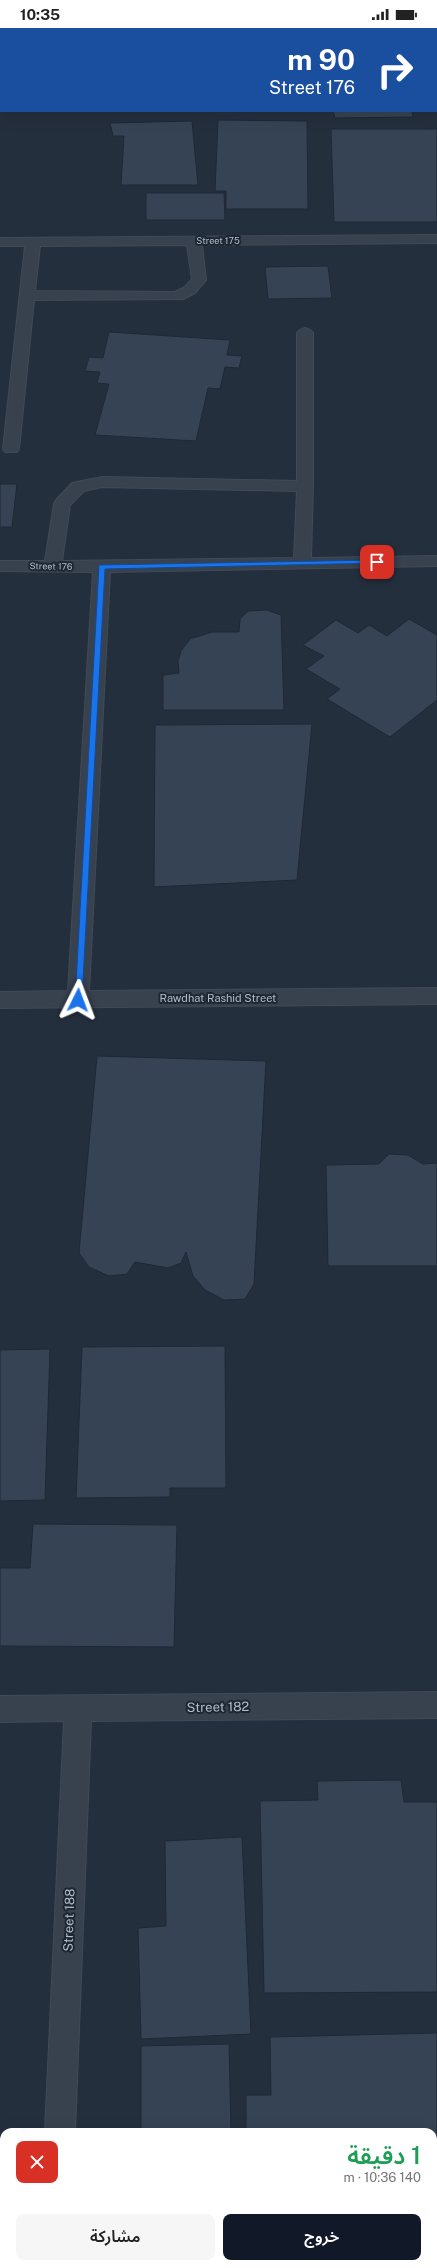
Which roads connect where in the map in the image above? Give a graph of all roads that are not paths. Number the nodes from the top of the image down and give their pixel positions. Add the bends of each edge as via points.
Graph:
1 (437, 240) edge
2 (33, 241) junction
3 (194, 241) junction
4 (0, 242) edge
5 (27, 295) junction
6 (305, 333) dead end
7 (11, 449) dead end
8 (305, 486) junction
9 (437, 561) edge
10 (302, 563) junction
11 (0, 566) edge
12 (53, 566) junction
13 (102, 567) junction
14 (437, 996) edge
15 (0, 1000) edge
16 (78, 1000) junction
17 (437, 1705) edge
18 (78, 1708) junction
19 (0, 1709) edge
20 (60, 2128) edge

1 - 3 street, Street 175
2 - 3 street, Street 175
2 - 4 street, Street 175
2 - 5 street
3 - 5 street via 199,280 190,290 178,296
5 - 7 street
6 - 8 street
8 - 10 street
8 - 12 street via 102,482 78,487 62,504
9 - 10 street, Street 176
10 - 13 street, Street 176
11 - 12 street, Street 176
12 - 13 street, Street 176
13 - 16 street
14 - 16 street, Rawdhat Rashid Street
15 - 16 street, Rawdhat Rashid Street
17 - 18 street, Street 182
18 - 19 street, Street 182
18 - 20 street, Street 188

